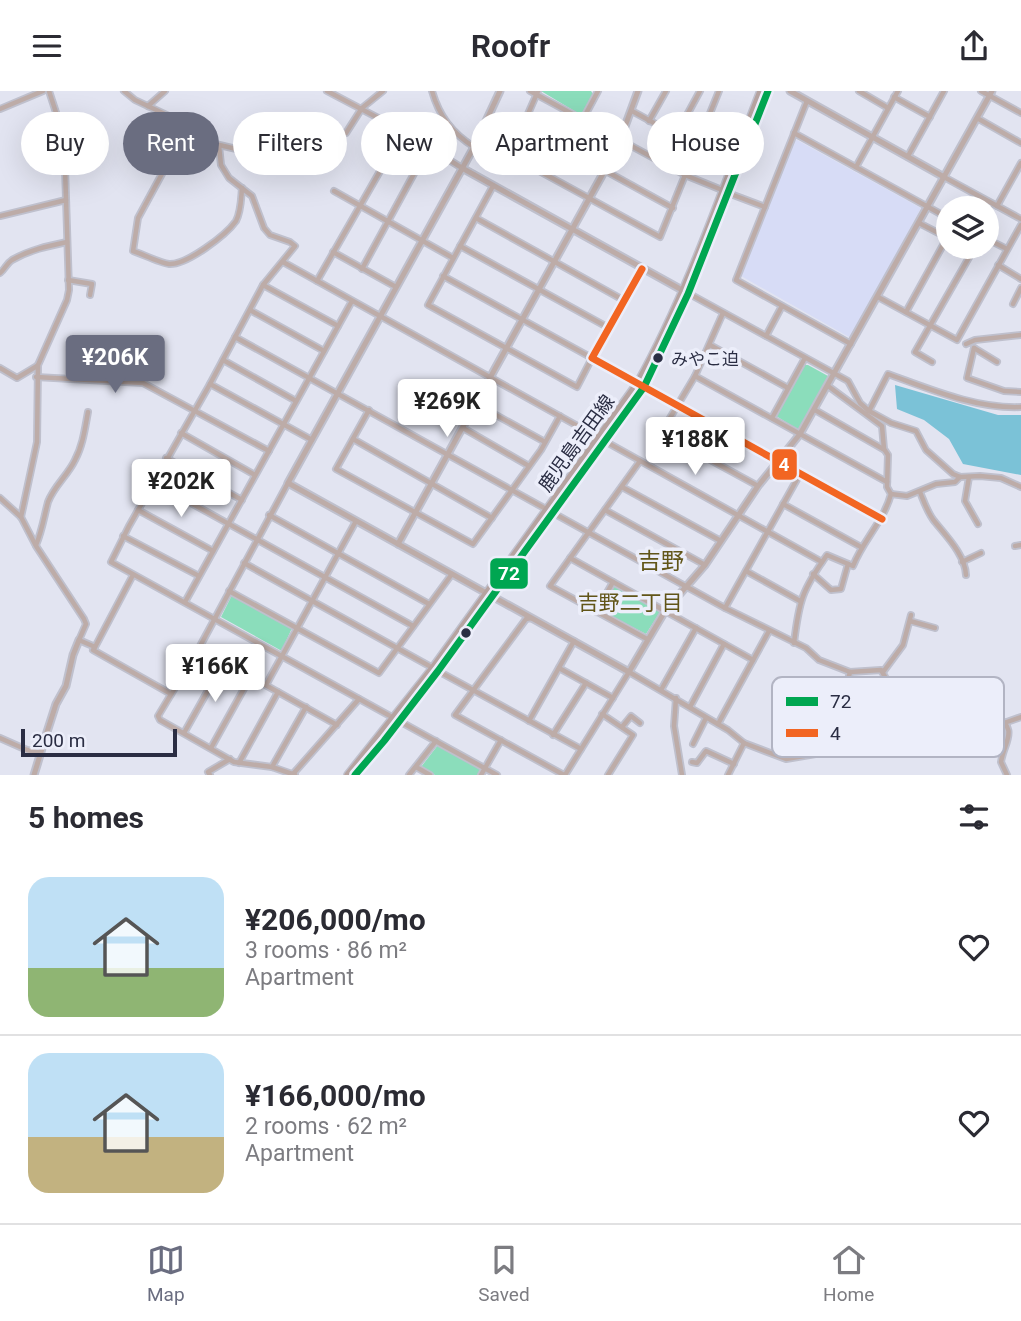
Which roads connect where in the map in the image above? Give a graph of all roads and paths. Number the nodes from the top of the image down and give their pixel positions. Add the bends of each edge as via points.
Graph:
1 (43, 91) edge
2 (49, 91) edge
3 (124, 91) edge
4 (165, 91) edge
5 (327, 91) edge
6 (383, 91) edge
7 (432, 91) edge
8 (499, 91) edge
9 (530, 91) edge
10 (597, 91) edge
11 (638, 91) edge
12 (666, 91) edge
13 (700, 91) edge
14 (761, 91) edge
15 (768, 91) edge
16 (790, 91) edge
17 (859, 91) edge
18 (898, 91) edge
19 (944, 91) edge
20 (981, 91) edge
21 (538, 92) edge
22 (717, 92) edge
23 (991, 93) edge
24 (894, 97) junction
25 (807, 101) junction
26 (148, 106) junction
27 (362, 108) junction
28 (888, 108) junction
29 (0, 109) edge
30 (632, 111) joint
31 (160, 112) edge
32 (369, 112) edge
33 (490, 112) edge
34 (530, 112) edge
35 (571, 112) edge
36 (586, 112) edge
37 (654, 112) edge
38 (689, 112) edge
39 (709, 112) edge
40 (1021, 113) edge
41 (930, 117) junction
42 (977, 118) junction
43 (647, 120) edge
44 (794, 133) junction
45 (872, 137) junction
46 (1021, 143) edge
47 (471, 145) edge
48 (219, 146) joint
49 (471, 152) edge
50 (908, 156) junction
51 (1021, 163) edge
52 (457, 165) edge
53 (856, 167) junction
54 (462, 168) junction
55 (161, 175) edge
56 (378, 175) edge
57 (413, 175) edge
58 (547, 175) edge
59 (602, 175) edge
60 (614, 175) edge
61 (685, 175) joint
62 (944, 177) junction
63 (493, 186) junction
64 (242, 188) junction
65 (334, 191) dead end
66 (725, 191) junction
67 (979, 196) edge
68 (590, 198) junction
69 (66, 200) junction
70 (999, 202) edge
71 (360, 206) junction
72 (928, 206) junction
73 (765, 207) junction
74 (999, 207) edge
75 (673, 208) junction
76 (936, 211) edge
77 (0, 216) edge
78 (475, 218) junction
79 (1021, 219) edge
80 (388, 222) junction
81 (919, 223) junction
82 (1021, 225) edge
83 (573, 230) junction
84 (936, 231) edge
85 (422, 241) junction
86 (67, 242) junction
87 (999, 245) edge
88 (460, 246) junction
89 (1007, 249) junction
90 (332, 252) junction
91 (453, 258) junction
92 (936, 258) edge
93 (968, 259) edge
94 (283, 262) junction
95 (555, 262) junction
96 (998, 265) junction
97 (362, 269) junction
98 (642, 269) junction
99 (0, 273) edge
100 (443, 276) junction
101 (1021, 278) edge
102 (68, 280) junction
103 (317, 281) junction
104 (263, 285) junction
105 (396, 287) junction
106 (1021, 288) edge
107 (540, 290) junction
108 (685, 292) junction
109 (90, 295) dead end
110 (878, 297) junction
111 (352, 301) junction
112 (625, 301) junction
113 (1013, 304) dead end
114 (782, 306) junction
115 (250, 310) junction
116 (906, 312) junction
117 (723, 313) junction
118 (380, 317) junction
119 (523, 320) junction
120 (338, 326) junction
121 (931, 326) junction
122 (609, 328) junction
123 (1021, 335) edge
124 (766, 336) junction
125 (235, 337) junction
126 (957, 340) junction
127 (852, 344) junction
128 (966, 344) junction
129 (710, 345) junction
130 (974, 348) junction
131 (507, 349) junction
132 (324, 351) junction
133 (592, 358) junction
134 (805, 358) junction
135 (223, 360) junction
136 (932, 362) dead end
137 (997, 362) dead end
138 (38, 365) junction
139 (0, 368) edge
140 (835, 375) junction
141 (695, 376) junction
142 (36, 377) junction
143 (309, 377) junction
144 (491, 378) junction
145 (210, 384) junction
146 (641, 385) junction
147 (828, 386) junction
148 (788, 388) junction
149 (1021, 392) edge
150 (338, 393) junction
151 (296, 401) junction
152 (476, 404) junction
153 (678, 406) junction
154 (1021, 407) edge
155 (369, 410) junction
156 (815, 410) junction
157 (193, 411) junction
158 (869, 411) junction
159 (88, 412) dead end
160 (560, 417) junction
161 (772, 418) junction
162 (284, 424) junction
163 (463, 428) junction
164 (181, 433) junction
165 (800, 434) junction
166 (353, 439) junction
167 (312, 440) junction
168 (603, 440) junction
169 (545, 442) junction
170 (884, 449) junction
171 (269, 451) junction
172 (448, 454) junction
173 (166, 459) junction
174 (640, 461) junction
175 (778, 461) junction
176 (529, 465) junction
177 (800, 474) junction
178 (256, 475) junction
179 (960, 477) junction
180 (969, 477) junction
181 (153, 482) junction
182 (887, 482) junction
183 (288, 483) junction
184 (432, 484) junction
185 (758, 486) junction
186 (622, 487) junction
187 (1021, 487) edge
188 (513, 490) junction
189 (919, 492) junction
190 (891, 494) junction
191 (0, 498) edge
192 (242, 500) junction
193 (783, 504) junction
194 (138, 510) junction
195 (606, 510) junction
196 (551, 511) junction
197 (416, 513) junction
198 (270, 515) junction
199 (739, 515) junction
200 (21, 517) junction
201 (492, 518) junction
202 (882, 519) junction
203 (356, 521) junction
204 (229, 523) junction
205 (978, 524) dead end
206 (768, 531) junction
207 (589, 532) junction
208 (123, 536) junction
209 (257, 539) junction
210 (722, 542) junction
211 (398, 544) junction
212 (36, 546) junction
213 (861, 547) junction
214 (213, 551) junction
215 (339, 553) junction
216 (981, 553) dead end
217 (570, 558) junction
218 (822, 562) junction
219 (962, 562) junction
220 (244, 563) junction
221 (848, 564) junction
222 (705, 565) junction
223 (746, 571) junction
224 (452, 574) junction
225 (813, 574) junction
226 (133, 575) junction
227 (966, 575) dead end
228 (200, 576) junction
229 (325, 577) junction
230 (613, 581) junction
231 (686, 586) junction
232 (229, 591) junction
233 (490, 595) junction
234 (312, 601) junction
235 (800, 601) junction
236 (185, 602) junction
237 (429, 604) junction
238 (725, 608) junction
239 (665, 611) junction
240 (596, 612) junction
241 (214, 618) junction
242 (531, 618) junction
243 (413, 626) junction
244 (297, 628) junction
245 (696, 628) junction
246 (935, 628) dead end
247 (769, 631) junction
248 (647, 639) junction
249 (79, 640) junction
250 (574, 641) junction
251 (794, 643) junction
252 (724, 644) junction
253 (95, 647) junction
254 (199, 648) junction
255 (397, 649) junction
256 (282, 656) junction
257 (752, 660) junction
258 (224, 662) junction
259 (559, 668) junction
260 (436, 669) junction
261 (629, 672) junction
262 (850, 672) junction
263 (883, 672) junction
264 (251, 676) junction
265 (849, 677) edge
266 (886, 677) edge
267 (586, 683) junction
268 (266, 685) junction
269 (474, 690) junction
270 (661, 690) junction
271 (278, 692) junction
272 (171, 694) junction
273 (613, 698) junction
274 (676, 698) junction
275 (359, 699) junction
276 (306, 707) junction
277 (690, 707) junction
278 (603, 714) junction
279 (1021, 717) edge
280 (706, 718) junction
281 (397, 720) junction
282 (529, 721) junction
283 (640, 723) dead end
284 (1004, 723) joint
285 (718, 724) junction
286 (338, 725) junction
287 (622, 727) junction
288 (184, 733) junction
289 (553, 734) junction
290 (0, 738) edge
291 (501, 740) junction
292 (436, 741) junction
293 (744, 743) junction
294 (693, 744) dead end
295 (211, 748) junction
296 (581, 749) junction
297 (41, 753) junction
298 (772, 754) edge
299 (1004, 754) edge
300 (781, 757) edge
301 (798, 757) edge
302 (1003, 757) edge
303 (230, 759) junction
304 (692, 762) dead end
305 (239, 763) junction
306 (734, 764) junction
307 (416, 767) junction
308 (272, 768) junction
309 (485, 768) junction
310 (34, 775) edge
311 (210, 775) edge
312 (294, 775) edge
313 (348, 775) edge
314 (355, 775) edge
315 (408, 775) edge
316 (430, 775) edge
317 (481, 775) edge
318 (497, 775) edge
319 (565, 775) edge
320 (608, 775) edge
321 (682, 775) edge
322 (728, 775) edge
323 (1007, 775) edge

1 - 29 street
2 - 69 street via 64,138
3 - 26 street
4 - 26 street
5 - 27 street
6 - 27 street
7 - 47 street via 437,108 456,136
8 - 33 street
9 - 21 street
10 - 36 street
11 - 30 street
12 - 37 street
13 - 38 street
14 - 66 main road, 鹿児島吉田線
15 - 66 main road, 鹿児島吉田線
16 - 25 street
17 - 28 street
18 - 24 street
19 - 41 street
20 - 23 street
21 - 34 street
21 - 35 street
22 - 39 street
23 - 40 street
23 - 42 street
24 - 28 street
24 - 41 street
25 - 44 street
25 - 45 street
26 - 31 street
27 - 32 street
27 - 48 street via 346,133 249,152
28 - 45 street
30 - 43 street
41 - 50 street
42 - 46 street
42 - 62 street
44 - 53 street
44 - 73 street
45 - 50 street
45 - 53 street
48 - 64 street via 221,165
49 - 54 street
50 - 62 street
51 - 70 street
52 - 54 street
53 - 72 street
54 - 63 street
54 - 85 street
55 - 64 street via 138,218 133,251 166,264 193,257 218,240 235,222
56 - 71 street
57 - 80 street
58 - 68 street
59 - 68 street
60 - 75 street
61 - 66 street
61 - 75 street
62 - 67 street
62 - 72 street
63 - 78 street
63 - 83 street
64 - 94 street via 253,195 270,235 295,246
65 - 71 street
66 - 73 street
66 - 108 main road, 鹿児島吉田線
68 - 75 street via 660,237
68 - 83 street
69 - 77 street
69 - 86 street
71 - 80 street
71 - 90 street
72 - 76 street
72 - 81 street
73 - 114 street via 736,280
74 - 79 street
78 - 88 street
78 - 95 street
80 - 85 street
80 - 97 street
81 - 84 street
81 - 110 street
82 - 89 street
83 - 95 street
83 - 98 street
85 - 91 street
85 - 105 street
86 - 99 street via 22,255
86 - 102 street
87 - 89 street
88 - 91 street
88 - 107 street
89 - 96 street
90 - 97 street
90 - 103 street
91 - 100 street
92 - 116 street
93 - 121 street
94 - 103 street
94 - 104 street
95 - 107 street
95 - 112 street
96 - 101 street
96 - 126 street
97 - 105 street
98 - 108 street
98 - 112 street
100 - 119 street
100 - 131 street via 428,305
102 - 109 street via 92,284
102 - 138 street via 67,300
103 - 111 street
104 - 115 street
104 - 120 street
105 - 118 street
106 - 113 street
107 - 119 street
107 - 122 street
108 - 117 street
108 - 146 main road, 鹿児島吉田線
110 - 116 street
110 - 127 street
111 - 118 street
111 - 120 street
112 - 122 street
114 - 124 street
114 - 127 street
115 - 125 street
115 - 132 street
116 - 121 street
117 - 124 street
117 - 129 street
118 - 144 street
118 - 150 street
119 - 131 street
119 - 133 street
120 - 132 street
121 - 126 street
121 - 136 street via 915,352
122 - 133 street
123 - 128 street
124 - 134 street
125 - 135 street
125 - 143 street
126 - 128 street
127 - 140 street
128 - 130 street
129 - 141 street
129 - 148 street
130 - 137 street
130 - 149 street via 967,378
131 - 133 street via 577,387
131 - 144 street
132 - 143 street
133 - 146 street
134 - 140 street
134 - 148 street
135 - 145 street
135 - 151 street
138 - 139 street via 17,378
138 - 142 street
140 - 147 street
140 - 158 street via 852,385
141 - 153 street
141 - 161 street
142 - 157 street via 135,380
142 - 200 street via 37,442
143 - 150 street
143 - 151 street
144 - 152 street
144 - 160 street
145 - 157 street
145 - 162 street
146 - 153 street
146 - 168 main road, 鹿児島吉田線
147 - 156 street
147 - 170 street via 882,426
148 - 161 street
150 - 155 street
150 - 167 street
151 - 162 street
152 - 163 street
152 - 169 street
153 - 175 street
153 - 185 street via 661,433
154 - 158 street via 1001,408 888,374
155 - 166 street
155 - 172 street
156 - 165 street
156 - 170 street
157 - 164 street
157 - 171 street
158 - 179 street via 916,431 940,465
159 - 212 street via 74,462 49,501
160 - 168 street
160 - 169 street
161 - 165 street
162 - 167 street
162 - 171 street
163 - 172 street
163 - 176 street
164 - 173 street
164 - 178 street
165 - 175 street
165 - 182 street
166 - 184 street
166 - 197 street via 336,469
167 - 183 street
168 - 174 street
168 - 196 main road, 鹿児島吉田線
169 - 176 street
170 - 182 street
171 - 178 street
172 - 184 street
172 - 188 street
173 - 181 street
173 - 192 street
174 - 186 street
174 - 199 street
175 - 177 street
175 - 185 street
176 - 188 street
177 - 193 street
177 - 202 street
178 - 192 street
179 - 180 street
179 - 189 street
180 - 187 street via 1001,478
180 - 205 street via 965,501
181 - 194 street
181 - 204 street
182 - 190 street
183 - 198 street
183 - 203 street
184 - 197 street
184 - 201 street
185 - 199 street
186 - 195 street
186 - 210 street
188 - 196 street
188 - 201 street
189 - 190 street
189 - 219 street
190 - 202 street
191 - 200 street
192 - 204 street
193 - 206 street
193 - 213 street
194 - 208 street
194 - 214 street
195 - 207 street
195 - 222 street
196 - 207 street
196 - 233 main road, 鹿児島吉田線
197 - 201 street via 473,544
197 - 211 street
198 - 209 street
198 - 215 street
199 - 206 street
199 - 210 street
200 - 212 street
202 - 213 street
203 - 211 street
203 - 215 street
204 - 209 street
204 - 214 street
206 - 218 street
206 - 223 street
207 - 217 street
207 - 231 street
208 - 226 street via 111,562
208 - 228 street
209 - 220 street
209 - 229 street
210 - 222 street
211 - 224 street
212 - 249 street via 85,619
213 - 221 street via 853,566
214 - 228 street
215 - 229 street
215 - 237 street
216 - 219 street
217 - 230 street
217 - 240 street via 550,586
218 - 221 street via 827,555
218 - 225 street
219 - 227 street
220 - 232 street
220 - 234 street
221 - 225 street via 841,589 831,590
222 - 231 street
223 - 235 street
223 - 238 street
224 - 233 street
224 - 237 street
225 - 235 street
226 - 236 street
226 - 253 street
228 - 236 street
229 - 234 street
229 - 243 street
230 - 239 street
230 - 240 street
231 - 238 street
231 - 239 street
232 - 241 street
232 - 244 street
233 - 242 street
233 - 260 main road, 鹿児島吉田線
234 - 244 street
234 - 255 street
235 - 251 street
236 - 241 street
237 - 243 street
238 - 247 street
239 - 245 street
239 - 248 street
240 - 248 street
241 - 254 street
241 - 256 street
242 - 250 street
242 - 269 street
243 - 255 street
244 - 255 street via 379,674
244 - 256 street
245 - 252 street
245 - 270 street
246 - 263 street via 910,618 903,645
247 - 251 street
247 - 257 street
248 - 261 street
249 - 253 street
249 - 297 street
250 - 259 street
250 - 261 street
251 - 262 street
252 - 257 street
252 - 277 street
253 - 272 street via 93,650
254 - 258 street
254 - 272 street
255 - 260 street
256 - 268 street
256 - 275 street
257 - 285 street
258 - 264 street
258 - 288 street
259 - 267 street
259 - 282 street
260 - 269 street
260 - 281 main road, 鹿児島吉田線
261 - 270 street
261 - 273 street
262 - 263 street
262 - 265 street
263 - 266 street
264 - 268 street
264 - 295 street
267 - 273 street
267 - 289 street
268 - 271 street
269 - 282 street
269 - 291 street via 455,715
270 - 274 street
271 - 276 street
271 - 305 street
272 - 288 street via 158,716
273 - 278 street
274 - 277 street
274 - 321 street via 674,726
275 - 281 street
275 - 286 street
276 - 286 street
276 - 308 street
277 - 280 street
278 - 287 street
278 - 296 street
279 - 284 street
280 - 285 street
280 - 294 street
281 - 292 street
281 - 313 main road, 鹿児島吉田線
281 - 314 main road, 鹿児島吉田線
282 - 289 street
283 - 287 street via 631,716
284 - 299 street via 1009,740
285 - 293 street
286 - 312 street
287 - 320 street via 633,735
288 - 295 street
289 - 296 street
290 - 297 street
291 - 309 street
291 - 319 street
292 - 307 street
292 - 309 street
293 - 298 street
293 - 306 street
295 - 303 street
296 - 319 street
297 - 310 street
300 - 301 street
302 - 323 street
303 - 305 street
303 - 311 street via 208,772
304 - 306 street via 697,763 706,751
305 - 308 street
306 - 322 street
307 - 315 street
307 - 316 street
308 - 312 street
309 - 317 street
309 - 318 street

